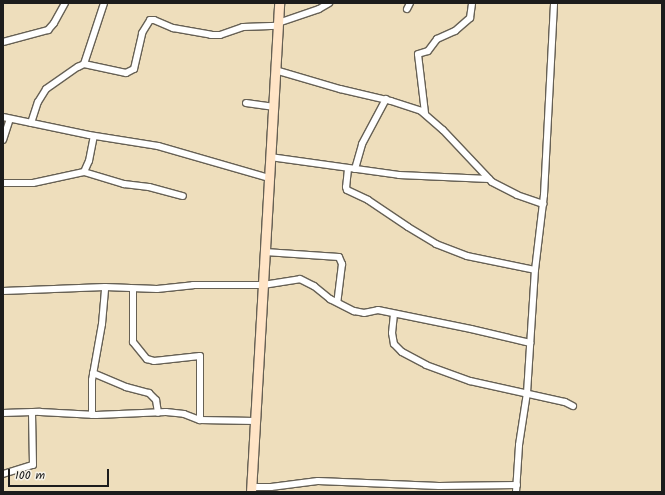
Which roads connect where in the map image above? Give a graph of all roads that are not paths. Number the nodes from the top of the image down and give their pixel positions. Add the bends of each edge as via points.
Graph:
1 (65, 3) edge
2 (104, 3) edge
3 (279, 3) edge
4 (329, 3) edge
5 (410, 3) edge
6 (472, 3) edge
7 (554, 3) edge
8 (406, 9) dead end
9 (278, 24) junction
10 (3, 42) edge
11 (84, 64) junction
12 (275, 70) junction
13 (386, 99) junction
14 (246, 103) dead end
15 (273, 107) junction
16 (425, 113) junction
17 (6, 118) edge
18 (31, 123) junction
19 (94, 136) junction
20 (3, 140) edge
21 (270, 157) junction
22 (351, 169) junction
23 (84, 172) junction
24 (269, 178) junction
25 (489, 179) junction
26 (3, 183) edge
27 (183, 196) dead end
28 (543, 204) junction
29 (265, 252) junction
30 (535, 270) junction
31 (263, 285) junction
32 (105, 287) junction
33 (134, 290) junction
34 (3, 291) edge
35 (337, 302) junction
36 (394, 314) junction
37 (530, 343) junction
38 (93, 373) junction
39 (526, 393) junction
40 (573, 406) dead end
41 (32, 412) junction
42 (3, 413) edge
43 (158, 413) junction
44 (92, 415) junction
45 (200, 420) junction
46 (255, 422) junction
47 (3, 474) edge
48 (401, 485) junction
49 (251, 489) edge
50 (516, 489) edge
51 (401, 492) edge

1 - 10 street via 48,30
2 - 11 street
3 - 9 main road
4 - 9 street
5 - 8 street
6 - 16 street via 470,18 452,33 437,39 428,51 418,54
7 - 28 street
9 - 11 street via 243,27 220,35 211,35 173,28 152,20 142,33 134,69 126,73
9 - 12 main road
11 - 18 street via 46,89 38,102
12 - 13 street
12 - 15 main road
13 - 16 street
13 - 22 street
14 - 15 street
15 - 21 main road
16 - 25 street
17 - 18 street
17 - 20 street
18 - 19 street
19 - 23 street
19 - 24 street via 158,146
21 - 22 street
21 - 24 main road
22 - 25 street via 399,175
22 - 30 street via 347,190 368,200 436,244 467,256
23 - 26 street via 33,183
23 - 27 street via 124,184 149,187
24 - 29 main road
25 - 28 street via 517,195
28 - 30 street
29 - 31 main road
29 - 35 street via 339,257 342,264
30 - 37 street
31 - 33 street via 193,285
31 - 35 street via 304,280
31 - 46 main road
32 - 33 street
32 - 34 street
32 - 38 street via 102,324
33 - 45 street via 133,342 146,359 154,361 200,356
35 - 36 street via 364,313 378,310
36 - 37 street via 471,328
36 - 39 street via 393,341 402,352 470,381
37 - 39 street
38 - 43 street via 126,387 149,393 156,400
38 - 44 street
39 - 40 street
39 - 50 street
41 - 42 street
41 - 44 street
41 - 47 street via 33,465
43 - 44 street
43 - 45 street via 184,414
45 - 46 street
46 - 49 main road
48 - 49 street via 318,482
48 - 50 street
48 - 51 street

